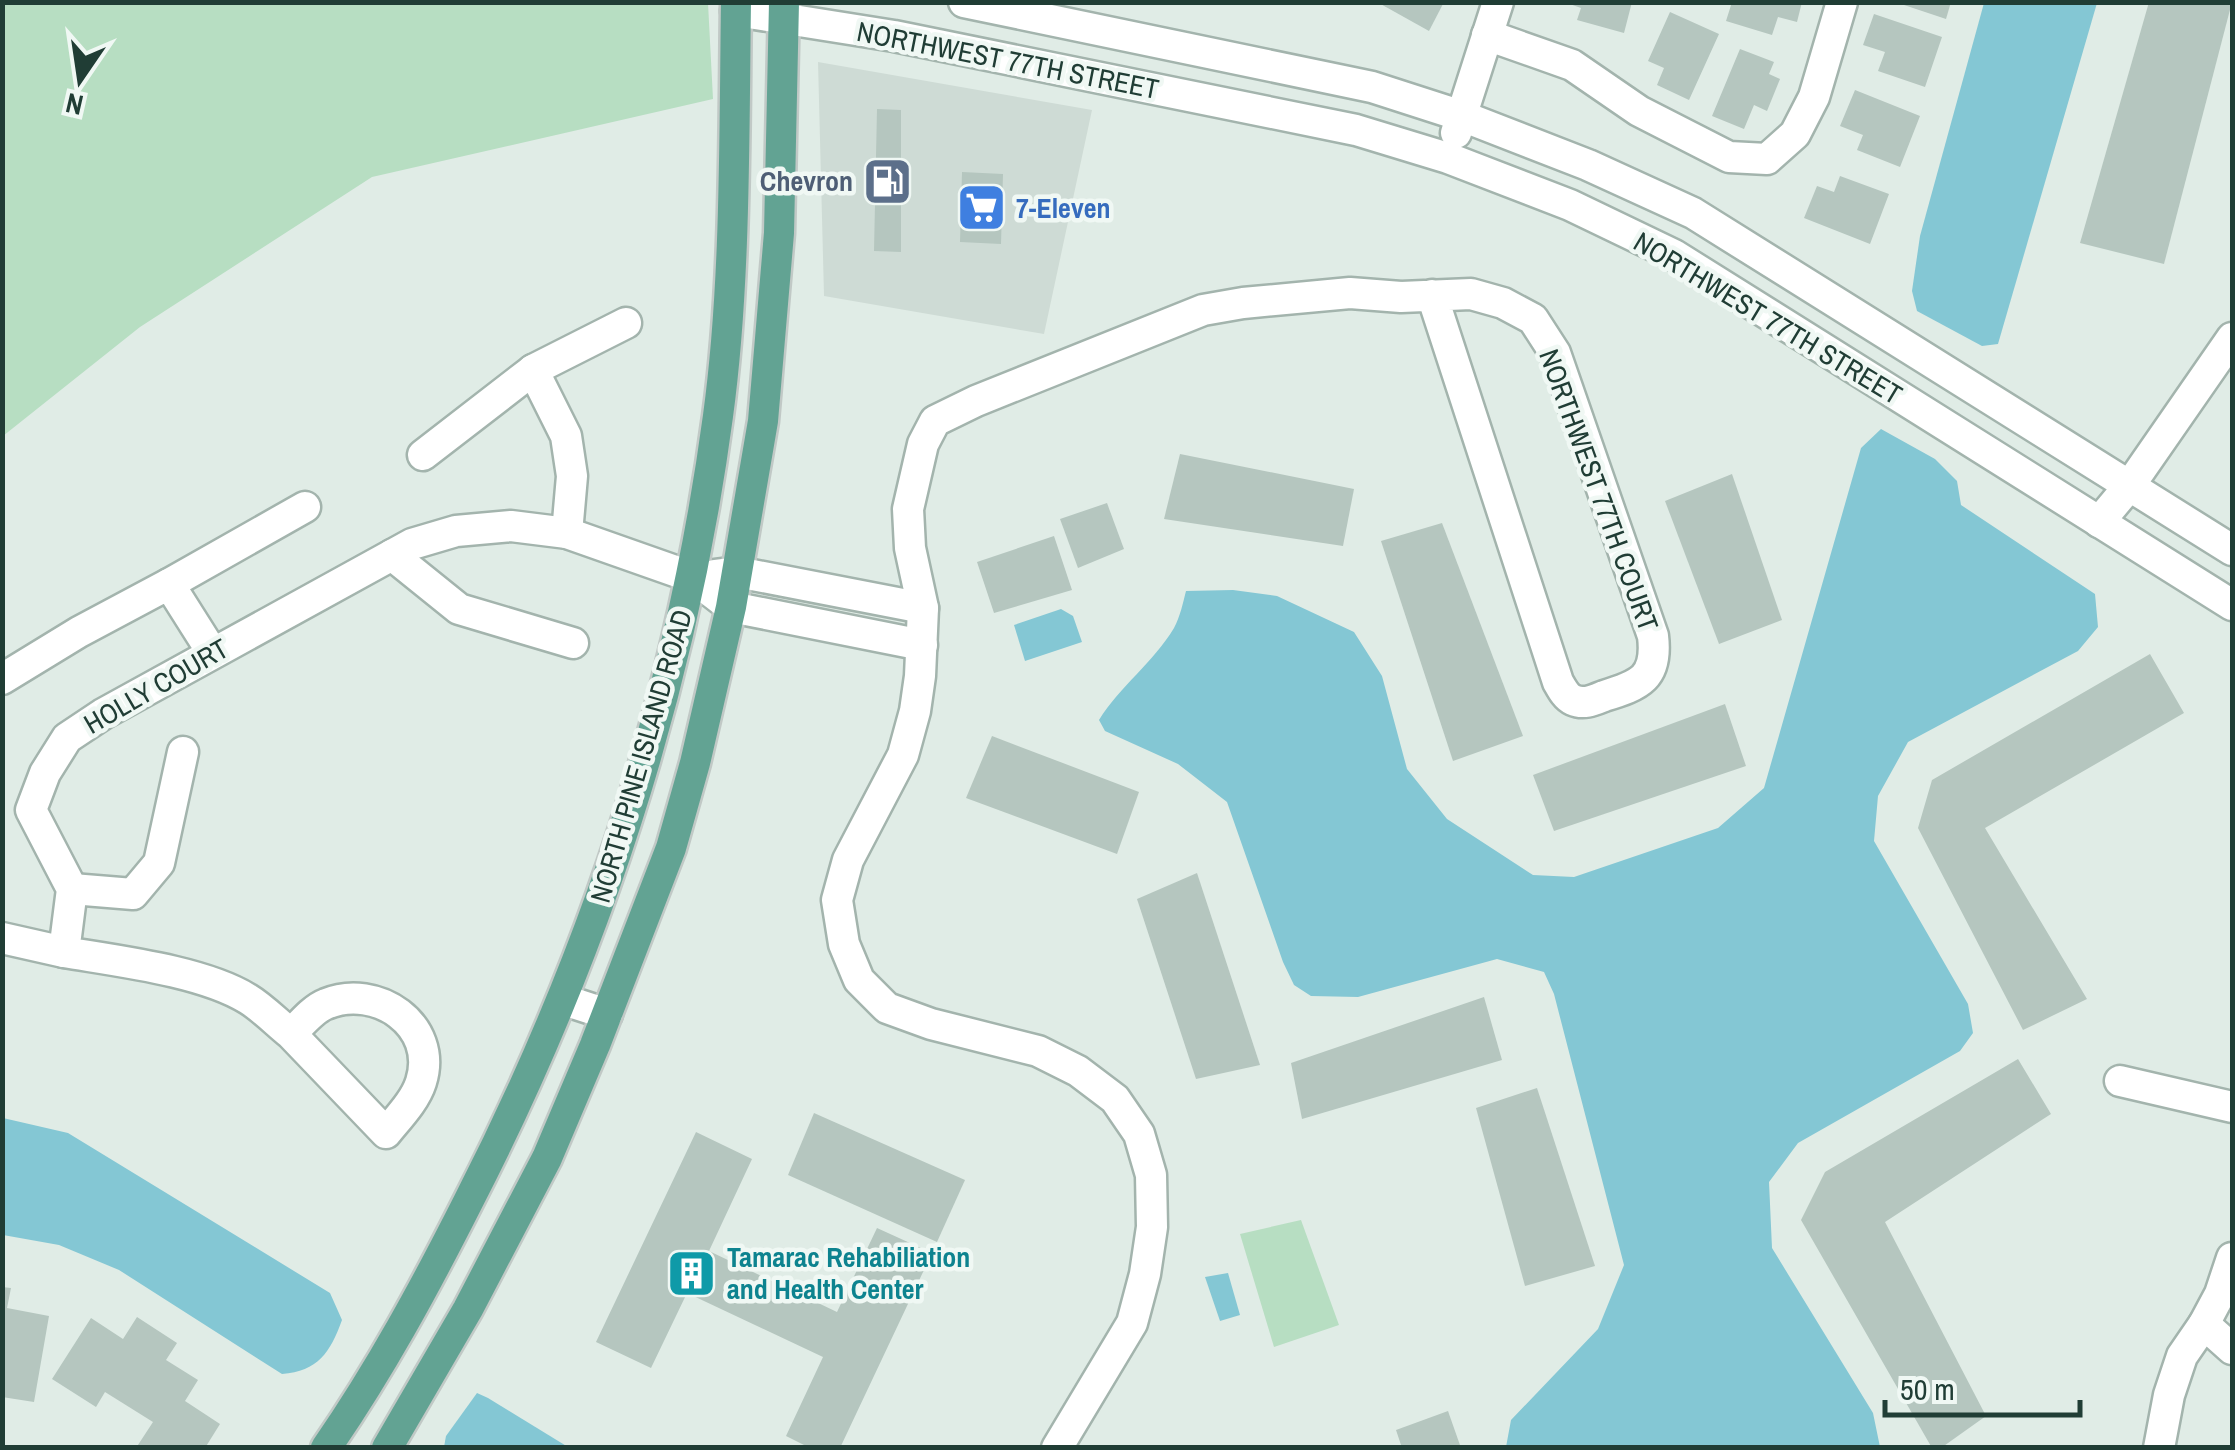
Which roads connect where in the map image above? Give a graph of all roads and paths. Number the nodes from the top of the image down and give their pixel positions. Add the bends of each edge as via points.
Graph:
1 (964, 2) edge
2 (1498, 2) edge
3 (1842, 2) edge
4 (736, 6) edge
5 (784, 11) edge
6 (1057, 12) edge
7 (1487, 35) junction
8 (1052, 68) junction
9 (1462, 116) junction
10 (1448, 158) junction
11 (1432, 295) junction
12 (626, 323) dead end
13 (2232, 338) edge
14 (533, 370) junction
15 (423, 455) dead end
16 (2130, 486) junction
17 (305, 506) dead end
18 (2100, 522) junction
19 (567, 533) junction
20 (2232, 550) edge
21 (392, 555) junction
22 (737, 572) junction
23 (692, 577) junction
24 (169, 584) junction
25 (2232, 605) edge
26 (730, 608) junction
27 (923, 608) junction
28 (573, 643) dead end
29 (922, 644) junction
30 (212, 652) junction
31 (2, 679) edge
32 (183, 752) dead end
33 (17, 809) edge
34 (72, 889) junction
35 (2, 938) edge
36 (64, 952) junction
37 (564, 1000) junction
38 (607, 1014) junction
39 (291, 1034) junction
40 (2120, 1081) dead end
41 (2232, 1107) edge
42 (2232, 1258) edge
43 (2204, 1324) junction
44 (2232, 1349) edge
45 (326, 1448) edge
46 (387, 1448) edge
47 (1057, 1448) edge
48 (2160, 1448) edge

1 - 6 street, NORTHWEST 77TH STREET
2 - 7 street
3 - 7 street via 1814,97 1795,134 1767,159 1730,157 1639,110 1572,65
4 - 5 street, NORTHWEST 77TH STREET
4 - 23 main road, NORTH PINE ISLAND ROAD via 728,316
5 - 8 street, NORTHWEST 77TH STREET
5 - 22 main road, NORTH PINE ISLAND ROAD via 778,233 763,421
6 - 8 street
6 - 9 street, NORTHWEST 77TH STREET via 1372,87
7 - 9 street
8 - 10 street, NORTHWEST 77TH STREET via 1356,130
9 - 10 street
9 - 16 street, NORTHWEST 77TH STREET via 1693,212
10 - 18 street, NORTHWEST 77TH STREET via 1674,255
11 - 11 street, NORTHWEST 77TH COURT via 1471,294 1503,303 1533,319 1555,352 1653,636 1655,656 1636,686 1584,703 1569,698 1558,682
11 - 27 street, NORTHWEST 77TH COURT via 1294,297 1202,310 934,421 908,509
12 - 14 street
13 - 16 street
14 - 15 street
14 - 19 street via 566,436 572,476
16 - 18 street
16 - 20 street, NORTHWEST 77TH STREET
17 - 24 street
18 - 25 street, NORTHWEST 77TH STREET
19 - 21 street, HOLLY COURT via 511,526 456,531
19 - 23 street, HOLLY COURT
21 - 28 street via 459,609
21 - 30 street, HOLLY COURT
22 - 23 street
22 - 26 main road, NORTH PINE ISLAND ROAD
22 - 27 street
23 - 26 street
23 - 37 main road, NORTH PINE ISLAND ROAD via 620,845
24 - 30 street
24 - 31 street
26 - 29 street
26 - 38 main road, NORTH PINE ISLAND ROAD via 670,848
27 - 29 street
29 - 47 street via 903,755 848,860 837,900 859,980 887,1008 1038,1051 1078,1071 1115,1099 1139,1134 1151,1175 1152,1227 1132,1322
30 - 33 street, HOLLY COURT via 68,738
32 - 34 street via 159,863 133,894
33 - 34 street, HOLLY COURT
34 - 36 street
35 - 36 street
36 - 39 street via 212,984 248,999
37 - 38 street
37 - 45 main road, NORTH PINE ISLAND ROAD via 427,1283
38 - 46 main road, NORTH PINE ISLAND ROAD via 548,1158
39 - 39 street via 321,1005 374,998 416,1031 424,1054 422,1082 386,1134
40 - 41 street
42 - 43 street
43 - 44 street
43 - 48 street via 2182,1356 2168,1395

